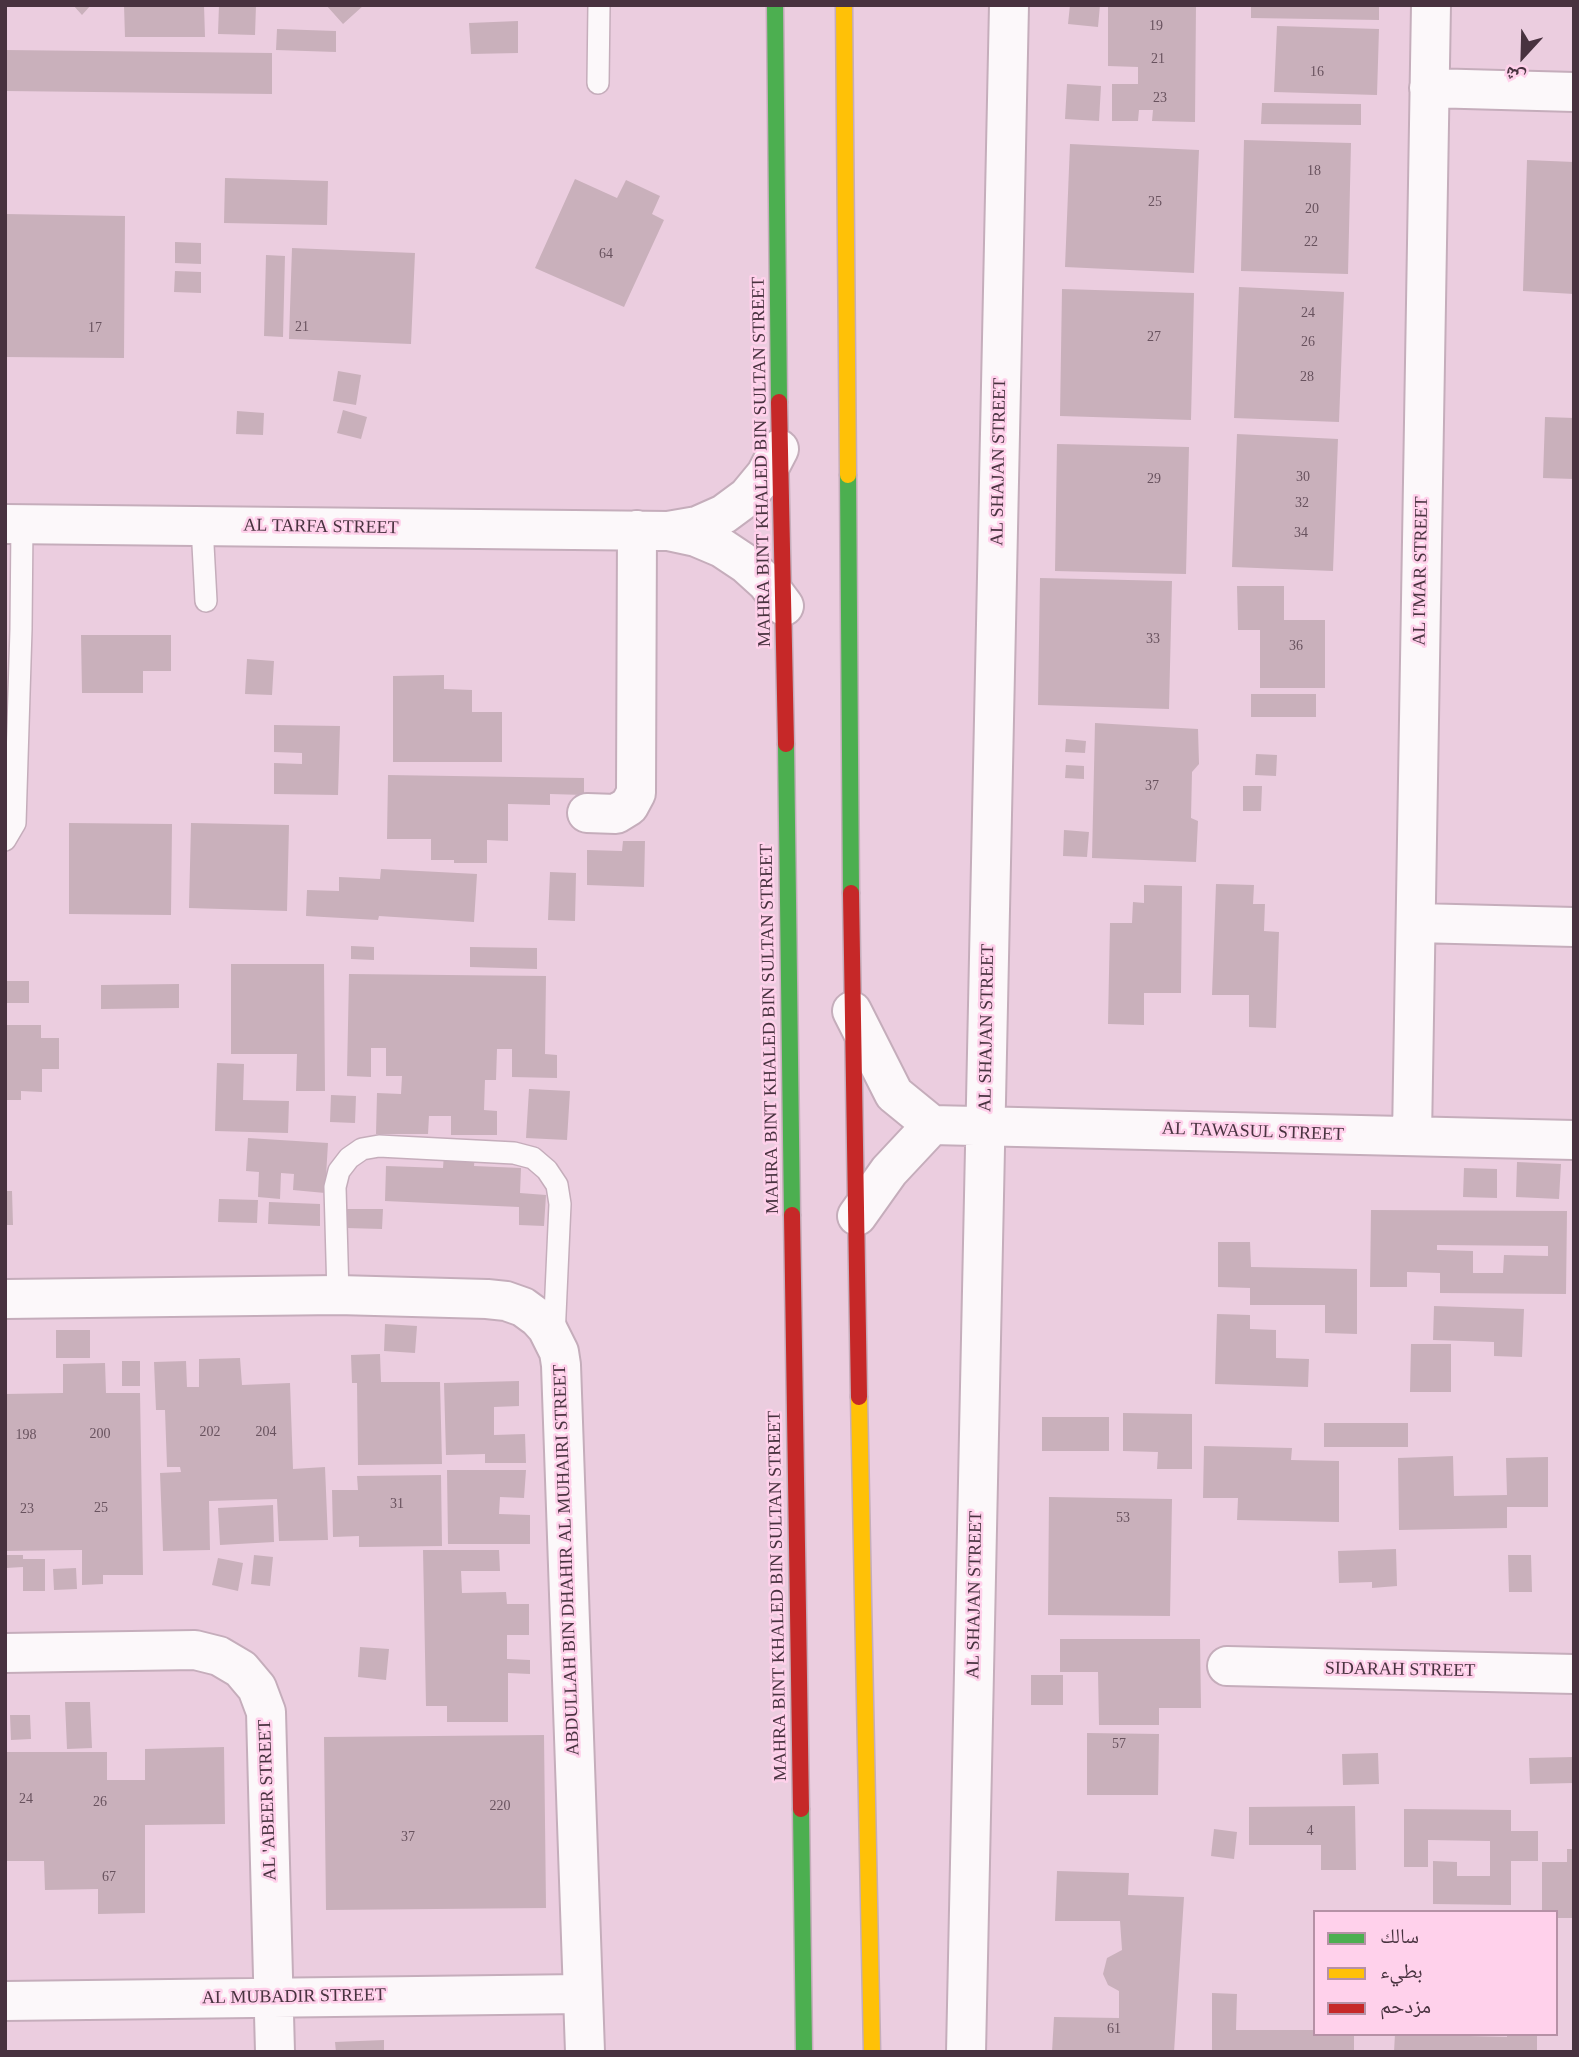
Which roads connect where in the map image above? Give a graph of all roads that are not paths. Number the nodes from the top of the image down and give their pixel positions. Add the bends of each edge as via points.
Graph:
1 (599, 5) edge
2 (775, 5) edge
3 (844, 5) edge
4 (1009, 5) edge
5 (1431, 5) edge
6 (598, 83) dead end
7 (1429, 88) junction
8 (1574, 92) edge
9 (779, 449) junction
10 (14, 524) edge
11 (202, 526) junction
12 (652, 530) junction
13 (206, 601) dead end
14 (784, 606) junction
15 (587, 813) dead end
16 (5, 840) edge
17 (1416, 923) junction
18 (1574, 927) edge
19 (852, 1012) junction
20 (932, 1125) junction
21 (984, 1125) junction
22 (1412, 1136) junction
23 (1574, 1140) edge
24 (857, 1216) junction
25 (338, 1295) junction
26 (5, 1299) edge
27 (554, 1339) junction
28 (5, 1653) edge
29 (1227, 1666) dead end
30 (1574, 1674) edge
31 (582, 1994) junction
32 (274, 1998) junction
33 (5, 2001) edge
34 (802, 2050) edge
35 (275, 2052) edge
36 (585, 2052) edge
37 (872, 2052) edge
38 (966, 2052) edge

1 - 6 lane
2 - 9 street, MAHRA BINT KHALED BIN SULTAN STREET
3 - 19 street
4 - 21 street, AL SHAJAN STREET
5 - 7 street, AL I'MAR STREET
7 - 8 street
7 - 17 street, AL I'MAR STREET
9 - 12 street, AL TARFA STREET via 760,482 724,514 696,526
9 - 14 street, MAHRA BINT KHALED BIN SULTAN STREET
10 - 11 street, AL TARFA STREET
10 - 16 lane via 21,629 15,823
11 - 12 street, AL TARFA STREET
11 - 13 lane
12 - 14 street, AL TARFA STREET via 696,537 722,548 767,583
12 - 15 street via 636,793 629,806 616,814
14 - 34 street, MAHRA BINT KHALED BIN SULTAN STREET
17 - 18 street
17 - 22 street, AL I'MAR STREET
19 - 20 street via 894,1094
19 - 24 street
20 - 21 street, AL TAWASUL STREET
20 - 24 street via 889,1171
21 - 22 street, AL TAWASUL STREET
21 - 38 street, AL SHAJAN STREET
22 - 23 street, AL TAWASUL STREET
24 - 37 street
25 - 26 street, ABDULLAH BIN DHAHIR AL MUHAIRI STREET
25 - 27 street, ABDULLAH BIN DHAHIR AL MUHAIRI STREET via 506,1301 538,1318
25 - 27 lane via 335,1187 349,1158 362,1149 379,1146 514,1153 533,1158 557,1185
27 - 31 street, ABDULLAH BIN DHAHIR AL MUHAIRI STREET via 561,1365
28 - 32 street, AL 'ABEER STREET via 195,1650 219,1656 241,1669 257,1688 266,1712
29 - 30 street, SIDARAH STREET
31 - 32 street, AL MUBADIR STREET
31 - 36 street, ABDULLAH BIN DHAHIR AL MUHAIRI STREET
32 - 33 street, AL MUBADIR STREET
32 - 35 street, AL 'ABEER STREET

